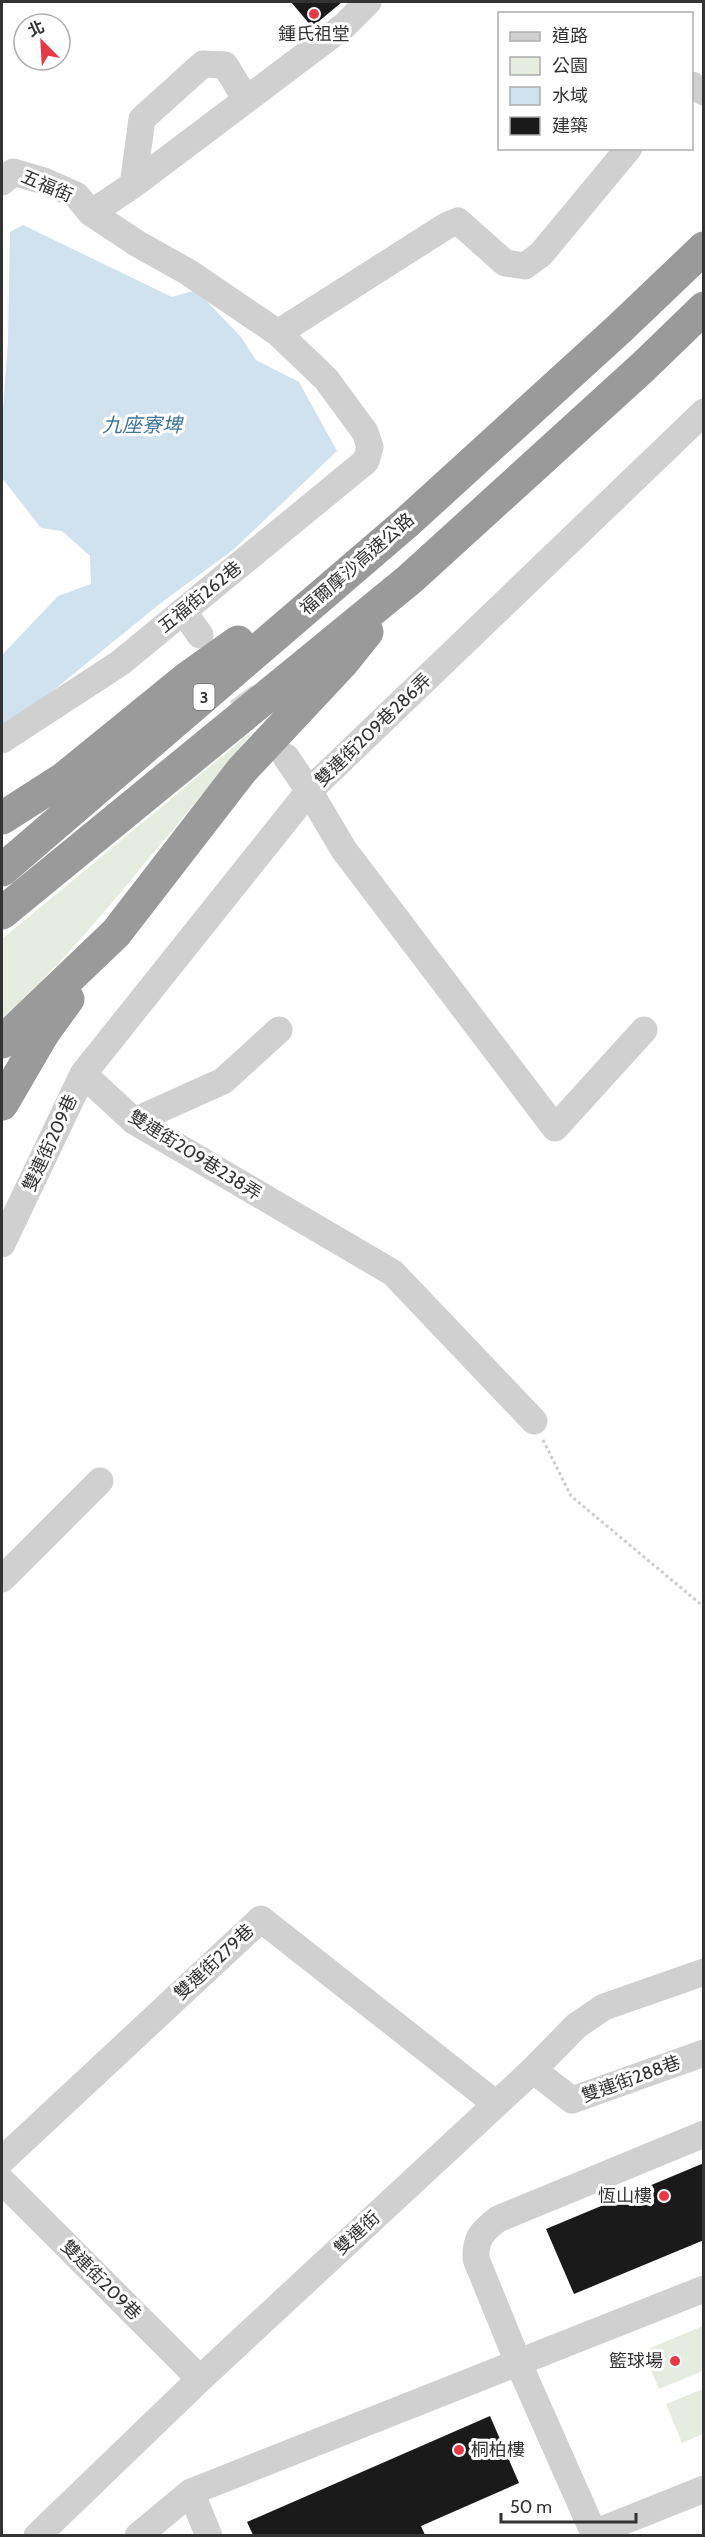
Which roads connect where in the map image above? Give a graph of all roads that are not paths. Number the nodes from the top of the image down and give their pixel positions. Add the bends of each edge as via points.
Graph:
1 (368, 2) edge
2 (245, 98) junction
3 (627, 150) edge
4 (2, 182) edge
5 (133, 185) junction
6 (91, 213) junction
7 (704, 248) edge
8 (704, 308) edge
9 (278, 333) junction
10 (704, 412) edge
11 (406, 523) junction
12 (410, 579) junction
13 (183, 611) junction
14 (200, 635) tunnel mouth
15 (2, 740) edge
16 (286, 757) tunnel mouth
17 (309, 790) junction
18 (2, 818) edge
19 (2, 870) edge
20 (2, 913) edge
21 (116, 933) junction
22 (279, 1030) dead end
23 (644, 1030) dead end
24 (2, 1042) edge
25 (83, 1074) junction
26 (2, 1104) edge
27 (134, 1121) junction
28 (2, 1244) edge
29 (534, 1421) road end
30 (100, 1481) dead end
31 (2, 1579) edge
32 (704, 1972) edge
33 (704, 2053) edge
34 (533, 2070) junction
35 (496, 2103) junction
36 (704, 2134) edge
37 (2, 2160) edge
38 (2, 2181) edge
39 (704, 2289) edge
40 (518, 2362) junction
41 (200, 2379) junction
42 (704, 2489) edge
43 (191, 2492) junction
44 (595, 2534) edge
45 (37, 2535) edge
46 (138, 2535) edge
47 (209, 2535) edge

1 - 2 street via 344,26
2 - 5 street
2 - 5 street via 225,65 202,64 142,119
3 - 9 street via 541,254 525,266 506,263 458,221
4 - 6 street, 五福街 via 13,172 44,181 76,195
5 - 6 street
6 - 9 street
7 - 11 highway, 福爾摩沙高速公路 / 3
8 - 12 highway, 3
9 - 13 street, 五福街262巷 via 326,379 365,432 370,447 366,460
10 - 17 street, 雙連街209巷286弄
11 - 18 highway via 186,679 63,779
11 - 19 highway, 福爾摩沙高速公路 / 3
12 - 20 highway, 3
12 - 21 highway via 343,662 242,770
13 - 14 street
13 - 15 street, 五福街262巷 via 120,663
16 - 17 street
17 - 23 street, 雙連街209巷286弄 via 344,850 555,1128
17 - 25 street
21 - 24 highway
21 - 26 highway via 44,1032
22 - 27 street via 223,1081
25 - 27 street, 雙連街209巷238弄
25 - 28 street, 雙連街209巷
27 - 29 street, 雙連街209巷238弄 via 393,1273
30 - 31 street
32 - 34 street, 雙連街 via 604,2007 576,2026
33 - 34 street, 雙連街288巷 via 572,2100
34 - 35 street, 雙連街
35 - 37 street, 雙連街279巷 via 261,1919
35 - 41 street, 雙連街
36 - 40 street via 498,2219 481,2232 475,2247 476,2259
38 - 41 street, 雙連街209巷
39 - 40 street
40 - 43 street
40 - 44 street
41 - 45 street, 雙連街
42 - 44 street
43 - 46 street
43 - 47 street

